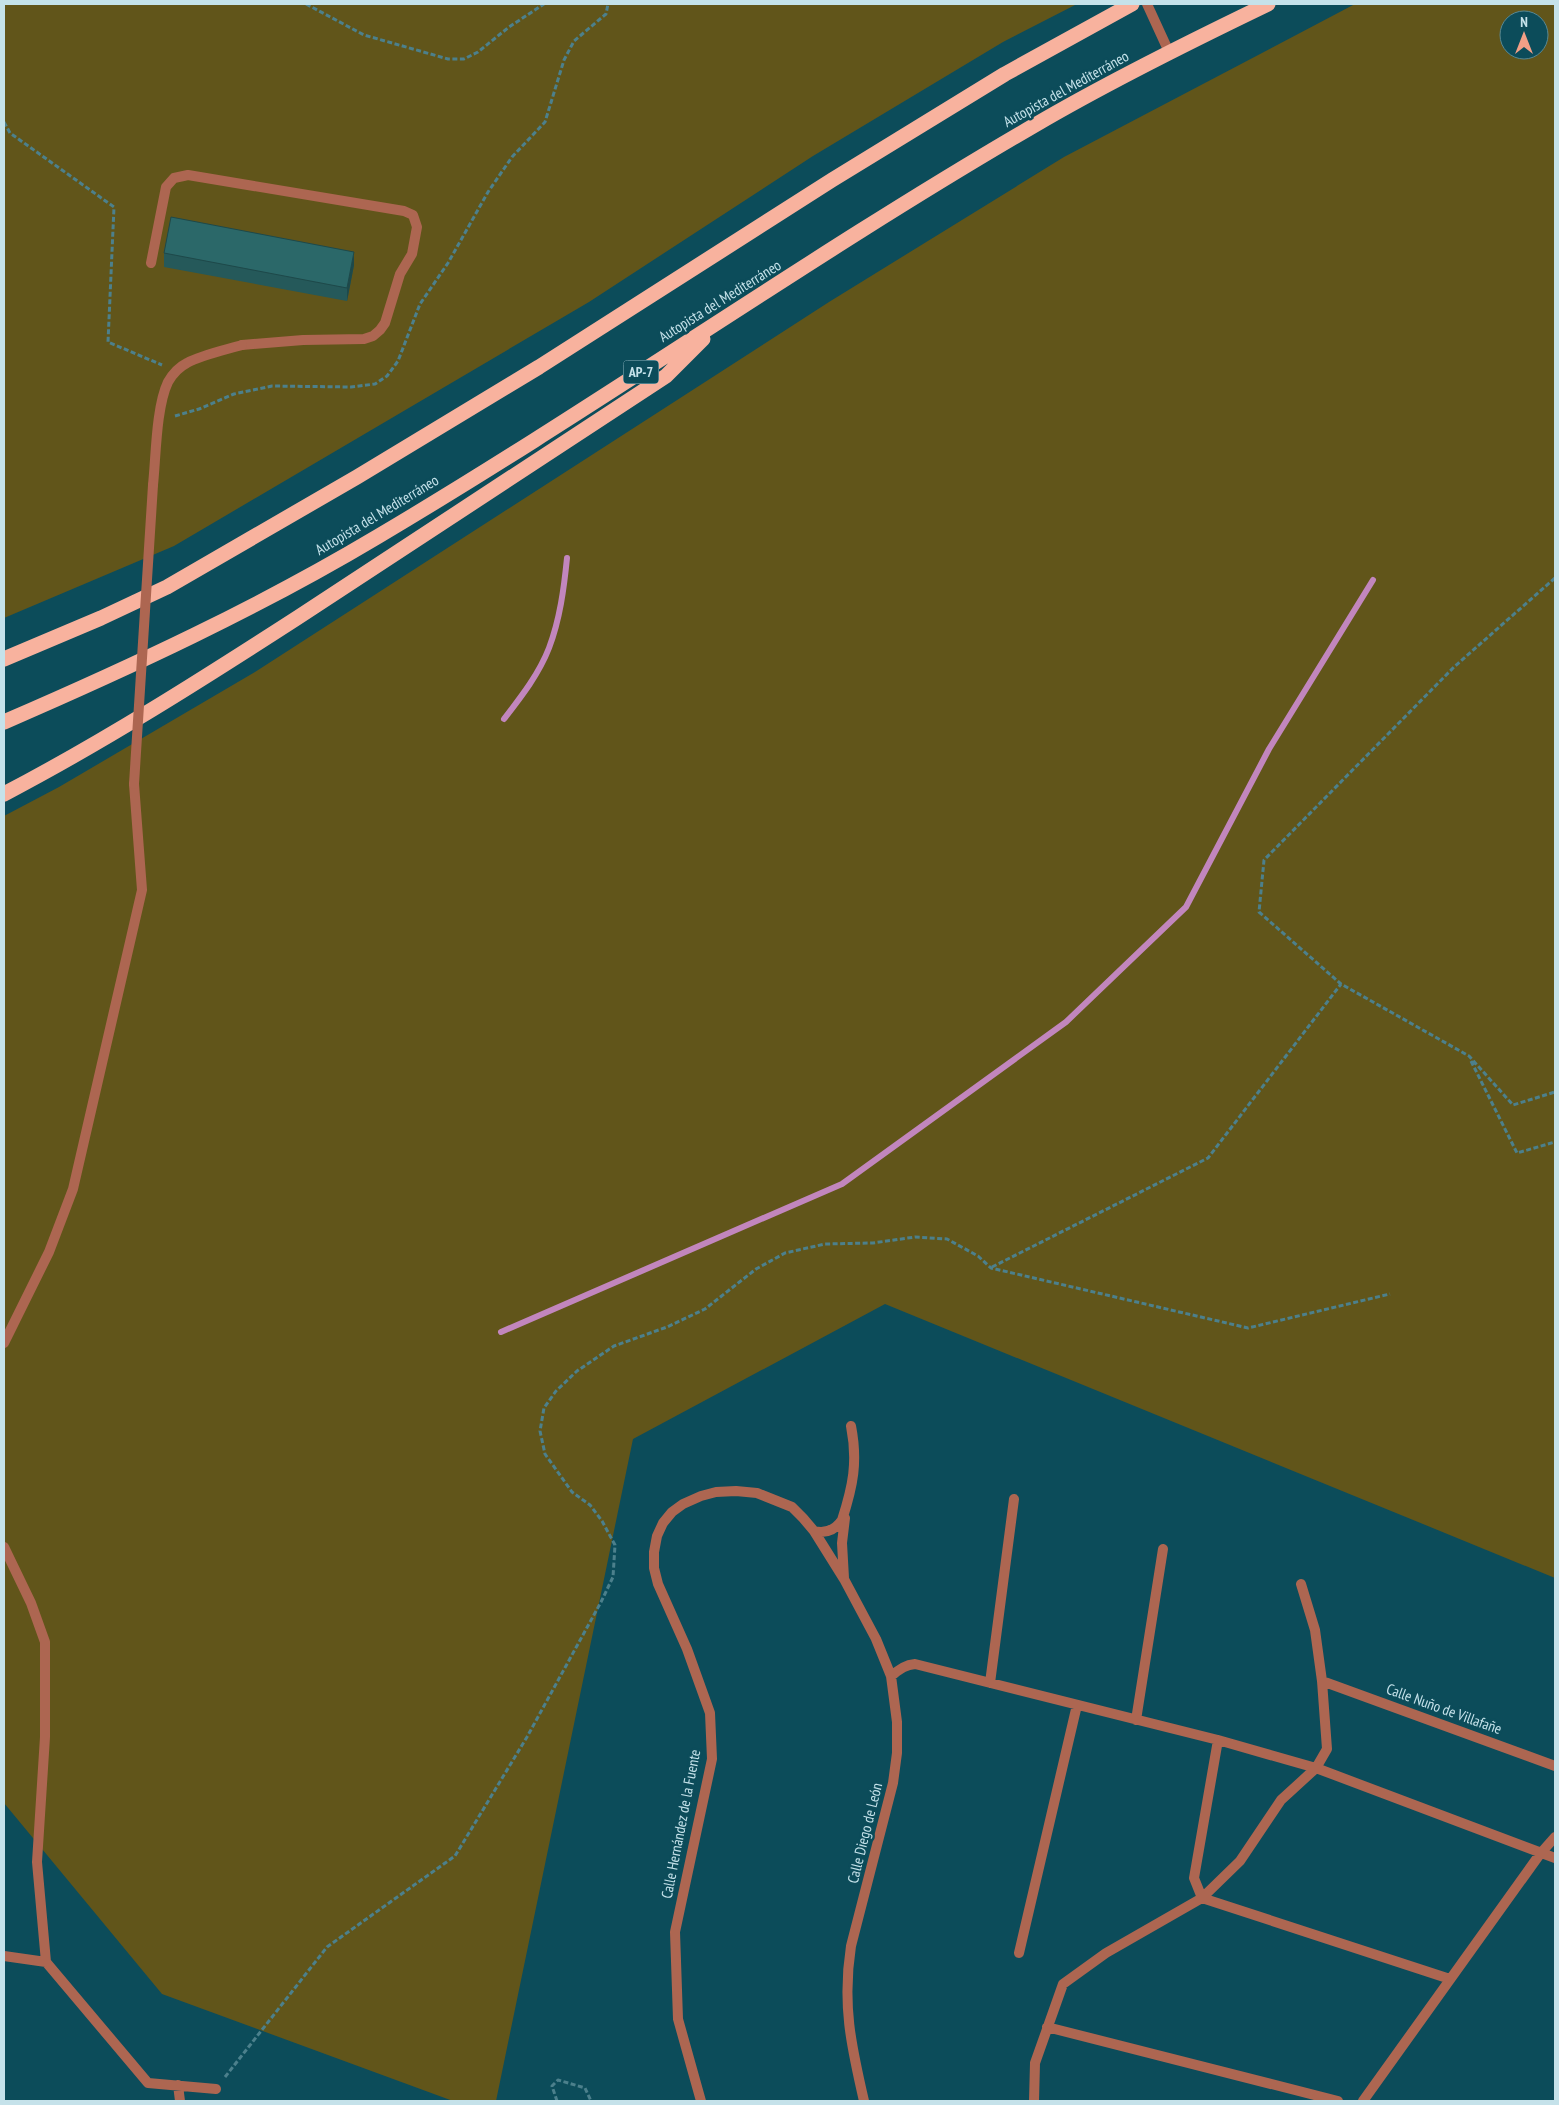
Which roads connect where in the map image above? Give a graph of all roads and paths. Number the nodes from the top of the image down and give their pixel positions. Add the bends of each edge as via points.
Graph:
1 (306, 4) edge
2 (544, 4) edge
3 (1132, 4) edge
4 (1147, 4) edge
5 (1268, 4) edge
6 (1169, 52) junction
7 (4, 122) edge
8 (151, 263) dead end
9 (723, 319) junction
10 (176, 371) junction
11 (1555, 578) edge
12 (4, 659) edge
13 (4, 722) edge
14 (4, 794) edge
15 (1341, 984) junction
16 (1469, 1056) junction
17 (1555, 1092) edge
18 (1555, 1142) edge
19 (991, 1268) junction
20 (1390, 1294) dead end
21 (4, 1343) edge
22 (851, 1426) dead end
23 (1014, 1499) dead end
24 (846, 1508) junction
25 (814, 1531) junction
26 (4, 1547) edge
27 (1163, 1549) dead end
28 (844, 1579) junction
29 (1301, 1584) dead end
30 (891, 1676) junction
31 (1322, 1680) junction
32 (990, 1683) junction
33 (1077, 1705) junction
34 (1136, 1720) junction
35 (1218, 1740) junction
36 (1555, 1766) edge
37 (1316, 1768) junction
38 (1555, 1837) edge
39 (1540, 1854) junction
40 (1555, 1858) edge
41 (1202, 1898) junction
42 (1019, 1953) dead end
43 (4, 1956) edge
44 (46, 1962) junction
45 (1450, 1979) junction
46 (1048, 2027) junction
47 (178, 2085) junction
48 (216, 2089) joint
49 (180, 2101) edge
50 (557, 2101) edge
51 (592, 2101) edge
52 (701, 2101) edge
53 (864, 2101) edge
54 (1034, 2101) edge
55 (1338, 2101) edge
56 (1363, 2101) edge

1 - 2 path via 364,35 448,59 464,59
3 - 12 highway via 1005,74 539,367 357,477 167,586
4 - 6 street
5 - 6 highway, Autopista del Mediterráneo / AP-7
6 - 9 highway, Autopista del Mediterráneo / AP-7 via 1036,124
7 - 10 path via 10,133 114,207 108,342
8 - 10 street via 166,187 174,178 188,175 404,212 413,215 417,226 412,254 400,274 385,323 373,336 242,345 187,362
9 - 13 highway, Autopista del Mediterráneo / AP-7 via 376,538 168,649
9 - 14 highway via 658,382 170,699 63,764
10 - 21 street, bridge via 164,396 153,485 134,784 142,890 73,1189 50,1252
11 - 15 path via 1454,668 1264,860 1259,912
15 - 16 path
15 - 19 path via 1208,1158
16 - 17 path via 1513,1105
16 - 18 path via 1518,1154
19 - 20 path via 1248,1328
19 - 48 path via 978,1256 946,1239 915,1237 873,1243 825,1244 785,1253 756,1269 705,1309 614,1346 577,1371 556,1391 544,1408 540,1431 545,1454 572,1492 590,1505 615,1545 613,1577 601,1602 527,1737 455,1856 327,1947
22 - 24 street via 855,1463
23 - 32 street
24 - 25 street via 837,1526 828,1532
24 - 28 street via 842,1543
25 - 28 street, Calle Hernández de la Fuente
25 - 52 street, Calle Hernández de la Fuente via 792,1507 757,1493 736,1491 716,1492 683,1504 663,1523 657,1536 654,1568 658,1584 687,1649 710,1713 712,1759 675,1932 678,2019
26 - 44 street via 31,1603 45,1642 45,1736 37,1862
27 - 34 street
28 - 30 street, Calle Diego de León via 876,1639
29 - 31 street via 1315,1630
30 - 32 street via 908,1664 914,1664
30 - 53 street, Calle Diego de León via 897,1722 894,1775 847,1972 848,2021
31 - 36 street, Calle Nuño de Villafañe
31 - 37 street via 1327,1749
32 - 33 street
33 - 34 street
33 - 42 street
34 - 35 street
35 - 37 street
35 - 41 street via 1194,1878
37 - 39 street
37 - 41 street via 1282,1800 1240,1861
38 - 39 street
39 - 40 street
39 - 45 street
41 - 45 street
41 - 46 street via 1106,1953 1063,1984
43 - 44 street
44 - 47 street via 148,2083
45 - 56 street
46 - 54 street via 1035,2063
46 - 55 street
47 - 48 street
47 - 49 street
50 - 51 path via 552,2086 558,2080 585,2088

